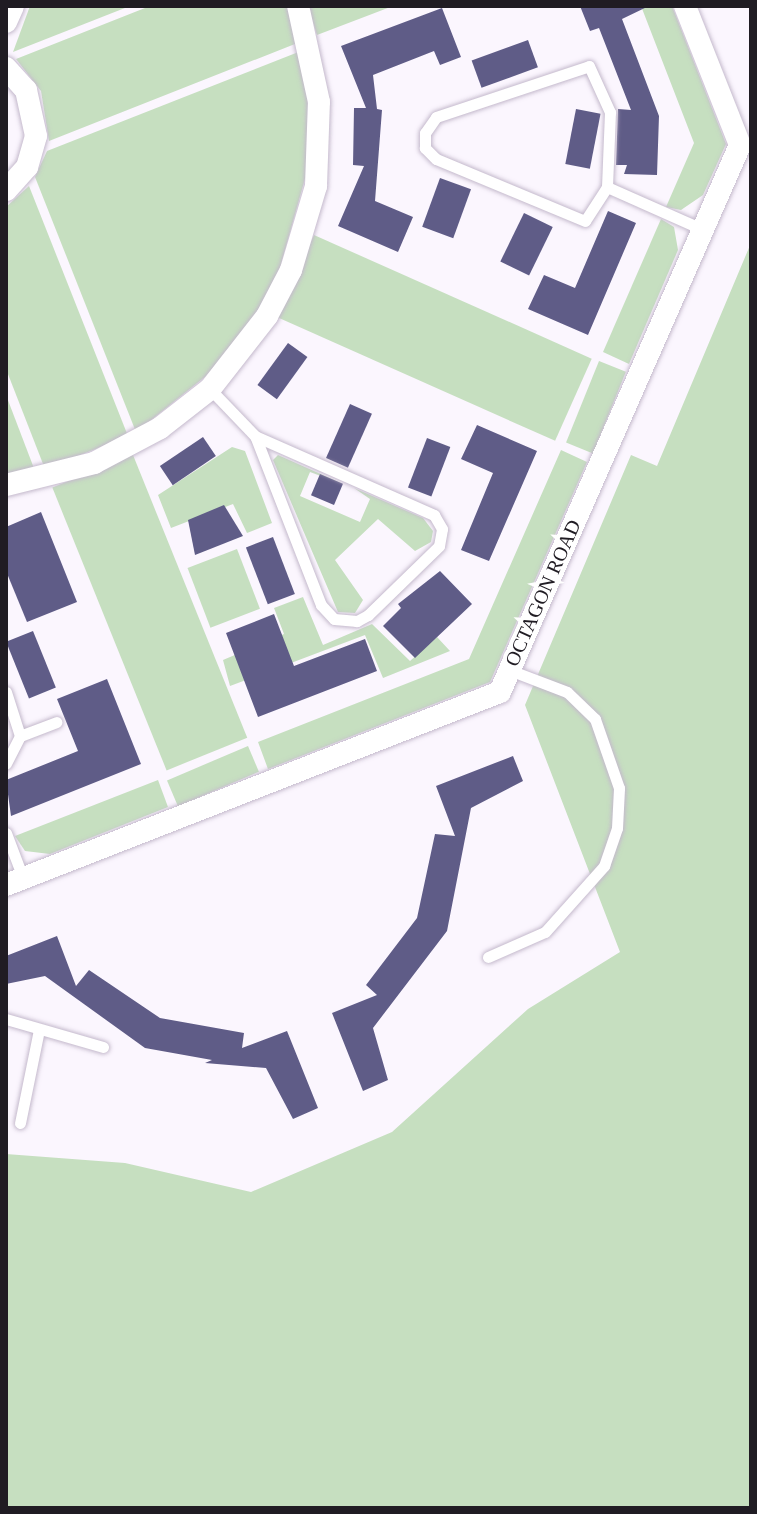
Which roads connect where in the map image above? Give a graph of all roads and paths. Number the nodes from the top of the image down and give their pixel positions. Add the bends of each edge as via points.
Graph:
1 (13, 6) edge
2 (298, 6) edge
3 (685, 6) edge
4 (6, 22) edge
5 (6, 68) edge
6 (745, 142) edge
7 (607, 187) junction
8 (6, 190) edge
9 (702, 229) junction
10 (210, 389) junction
11 (255, 436) junction
12 (6, 485) edge
13 (509, 670) junction
14 (6, 692) edge
15 (56, 722) dead end
16 (20, 736) junction
17 (6, 764) edge
18 (6, 833) edge
19 (14, 882) edge
20 (488, 957) dead end
21 (6, 1019) edge
22 (39, 1030) junction
23 (103, 1047) dead end
24 (20, 1123) dead end

1 - 4 street
2 - 10 street via 319,102 311,210 281,294
3 - 6 street, OCTAGON ROAD
5 - 8 street via 26,90 36,136 27,167
6 - 9 street, OCTAGON ROAD
7 - 7 lane via 610,112 589,66 436,117 425,133 425,148 436,159 585,221
7 - 9 lane
9 - 13 street, OCTAGON ROAD
10 - 11 lane
10 - 12 street via 160,428 106,458
11 - 11 lane via 427,511 442,529 439,546 368,615 357,621 334,619 321,605
13 - 19 street, OCTAGON ROAD via 500,692
13 - 20 lane via 567,692 595,719 613,758 618,815 604,866 545,932
14 - 16 lane
15 - 16 lane
16 - 17 lane
18 - 19 lane
21 - 22 lane
22 - 23 lane
22 - 24 lane

